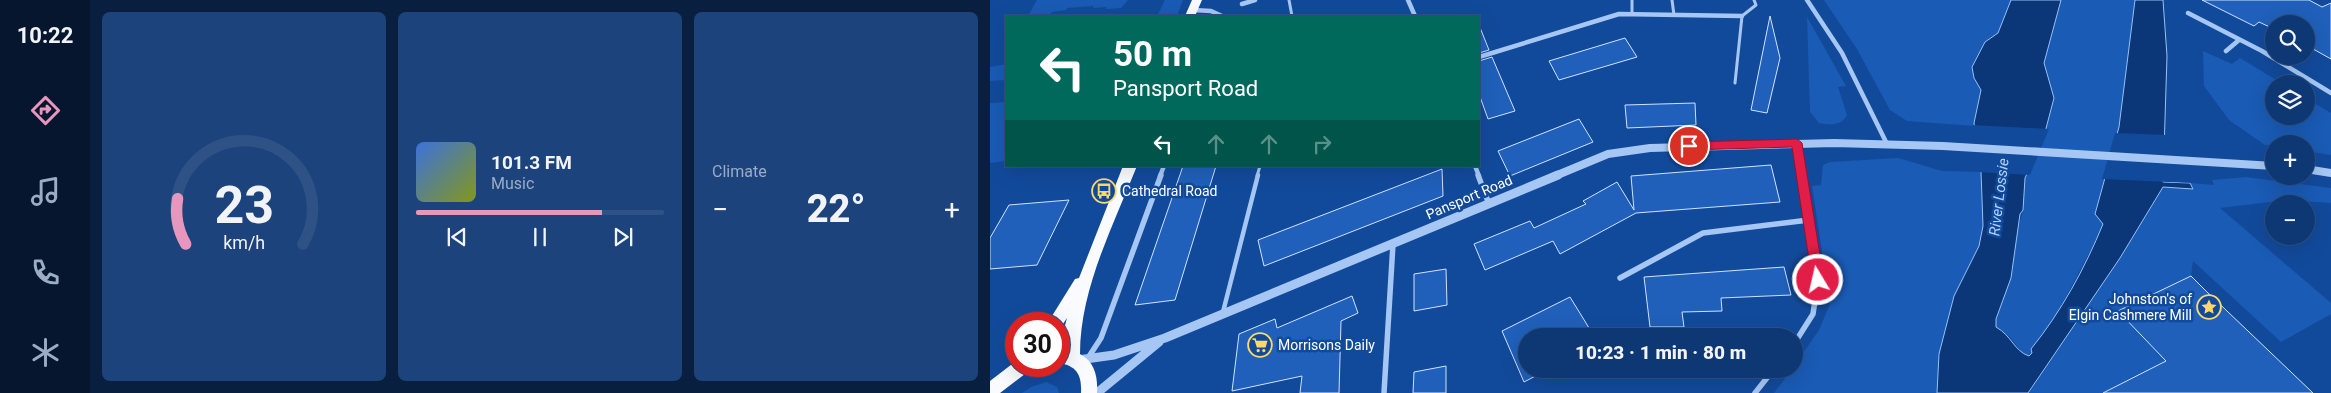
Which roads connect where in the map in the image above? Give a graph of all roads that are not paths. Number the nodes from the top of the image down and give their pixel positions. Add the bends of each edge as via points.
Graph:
1 (1255, 0) edge
2 (1289, 0) edge
3 (1408, 0) edge
4 (1632, 0) edge
5 (1672, 0) edge
6 (1754, 0) edge
7 (1807, 0) edge
8 (1242, 4) dead end
9 (1194, 9) edge
10 (2188, 13) dead end
11 (1632, 14) junction
12 (1220, 15) edge
13 (1292, 15) edge
14 (1414, 15) edge
15 (1674, 15) junction
16 (1742, 16) junction
17 (2239, 40) junction
18 (2226, 51) dead end
19 (1480, 57) edge
20 (1735, 83) dead end
21 (2331, 93) edge
22 (1797, 143) junction
23 (1887, 144) junction
24 (2265, 165) edge
25 (1130, 167) edge
26 (1164, 167) edge
27 (1260, 167) edge
28 (1475, 167) edge
29 (2315, 170) edge
30 (2331, 173) edge
31 (1489, 204) junction
32 (1809, 220) junction
33 (1393, 244) junction
34 (1088, 271) junction
35 (1620, 278) dead end
36 (1062, 312) edge
37 (1223, 313) junction
38 (1803, 332) edge
39 (1165, 338) junction
40 (1074, 358) edge
41 (1007, 377) edge
42 (1767, 378) edge
43 (990, 392) edge
44 (1089, 393) edge
45 (1098, 393) edge
46 (1384, 393) edge
47 (1755, 393) edge

1 - 8 street
2 - 13 lane
3 - 14 street
4 - 11 lane
5 - 15 lane
6 - 16 lane via 1756,5
7 - 23 street via 1842,53
9 - 12 street
10 - 17 street
11 - 15 street
11 - 19 street via 1619,14
15 - 16 street
16 - 20 lane
17 - 18 street
17 - 21 street
22 - 23 street, Pansport Road
22 - 31 street, Pansport Road via 1650,148 1608,154
22 - 32 street
23 - 24 street, Pansport Road
25 - 34 highway
26 - 40 street via 1102,338
27 - 37 lane
28 - 31 street
29 - 30 street
31 - 33 street, Pansport Road
32 - 35 street via 1703,233
32 - 38 street via 1818,280 1817,302 1811,322
33 - 37 street, Pansport Road
33 - 46 street
34 - 36 highway
34 - 40 highway via 1072,329
37 - 39 street, Pansport Road
39 - 40 street, Pansport Road via 1114,355
39 - 45 street
40 - 44 highway via 1090,374
41 - 43 highway
42 - 47 street

